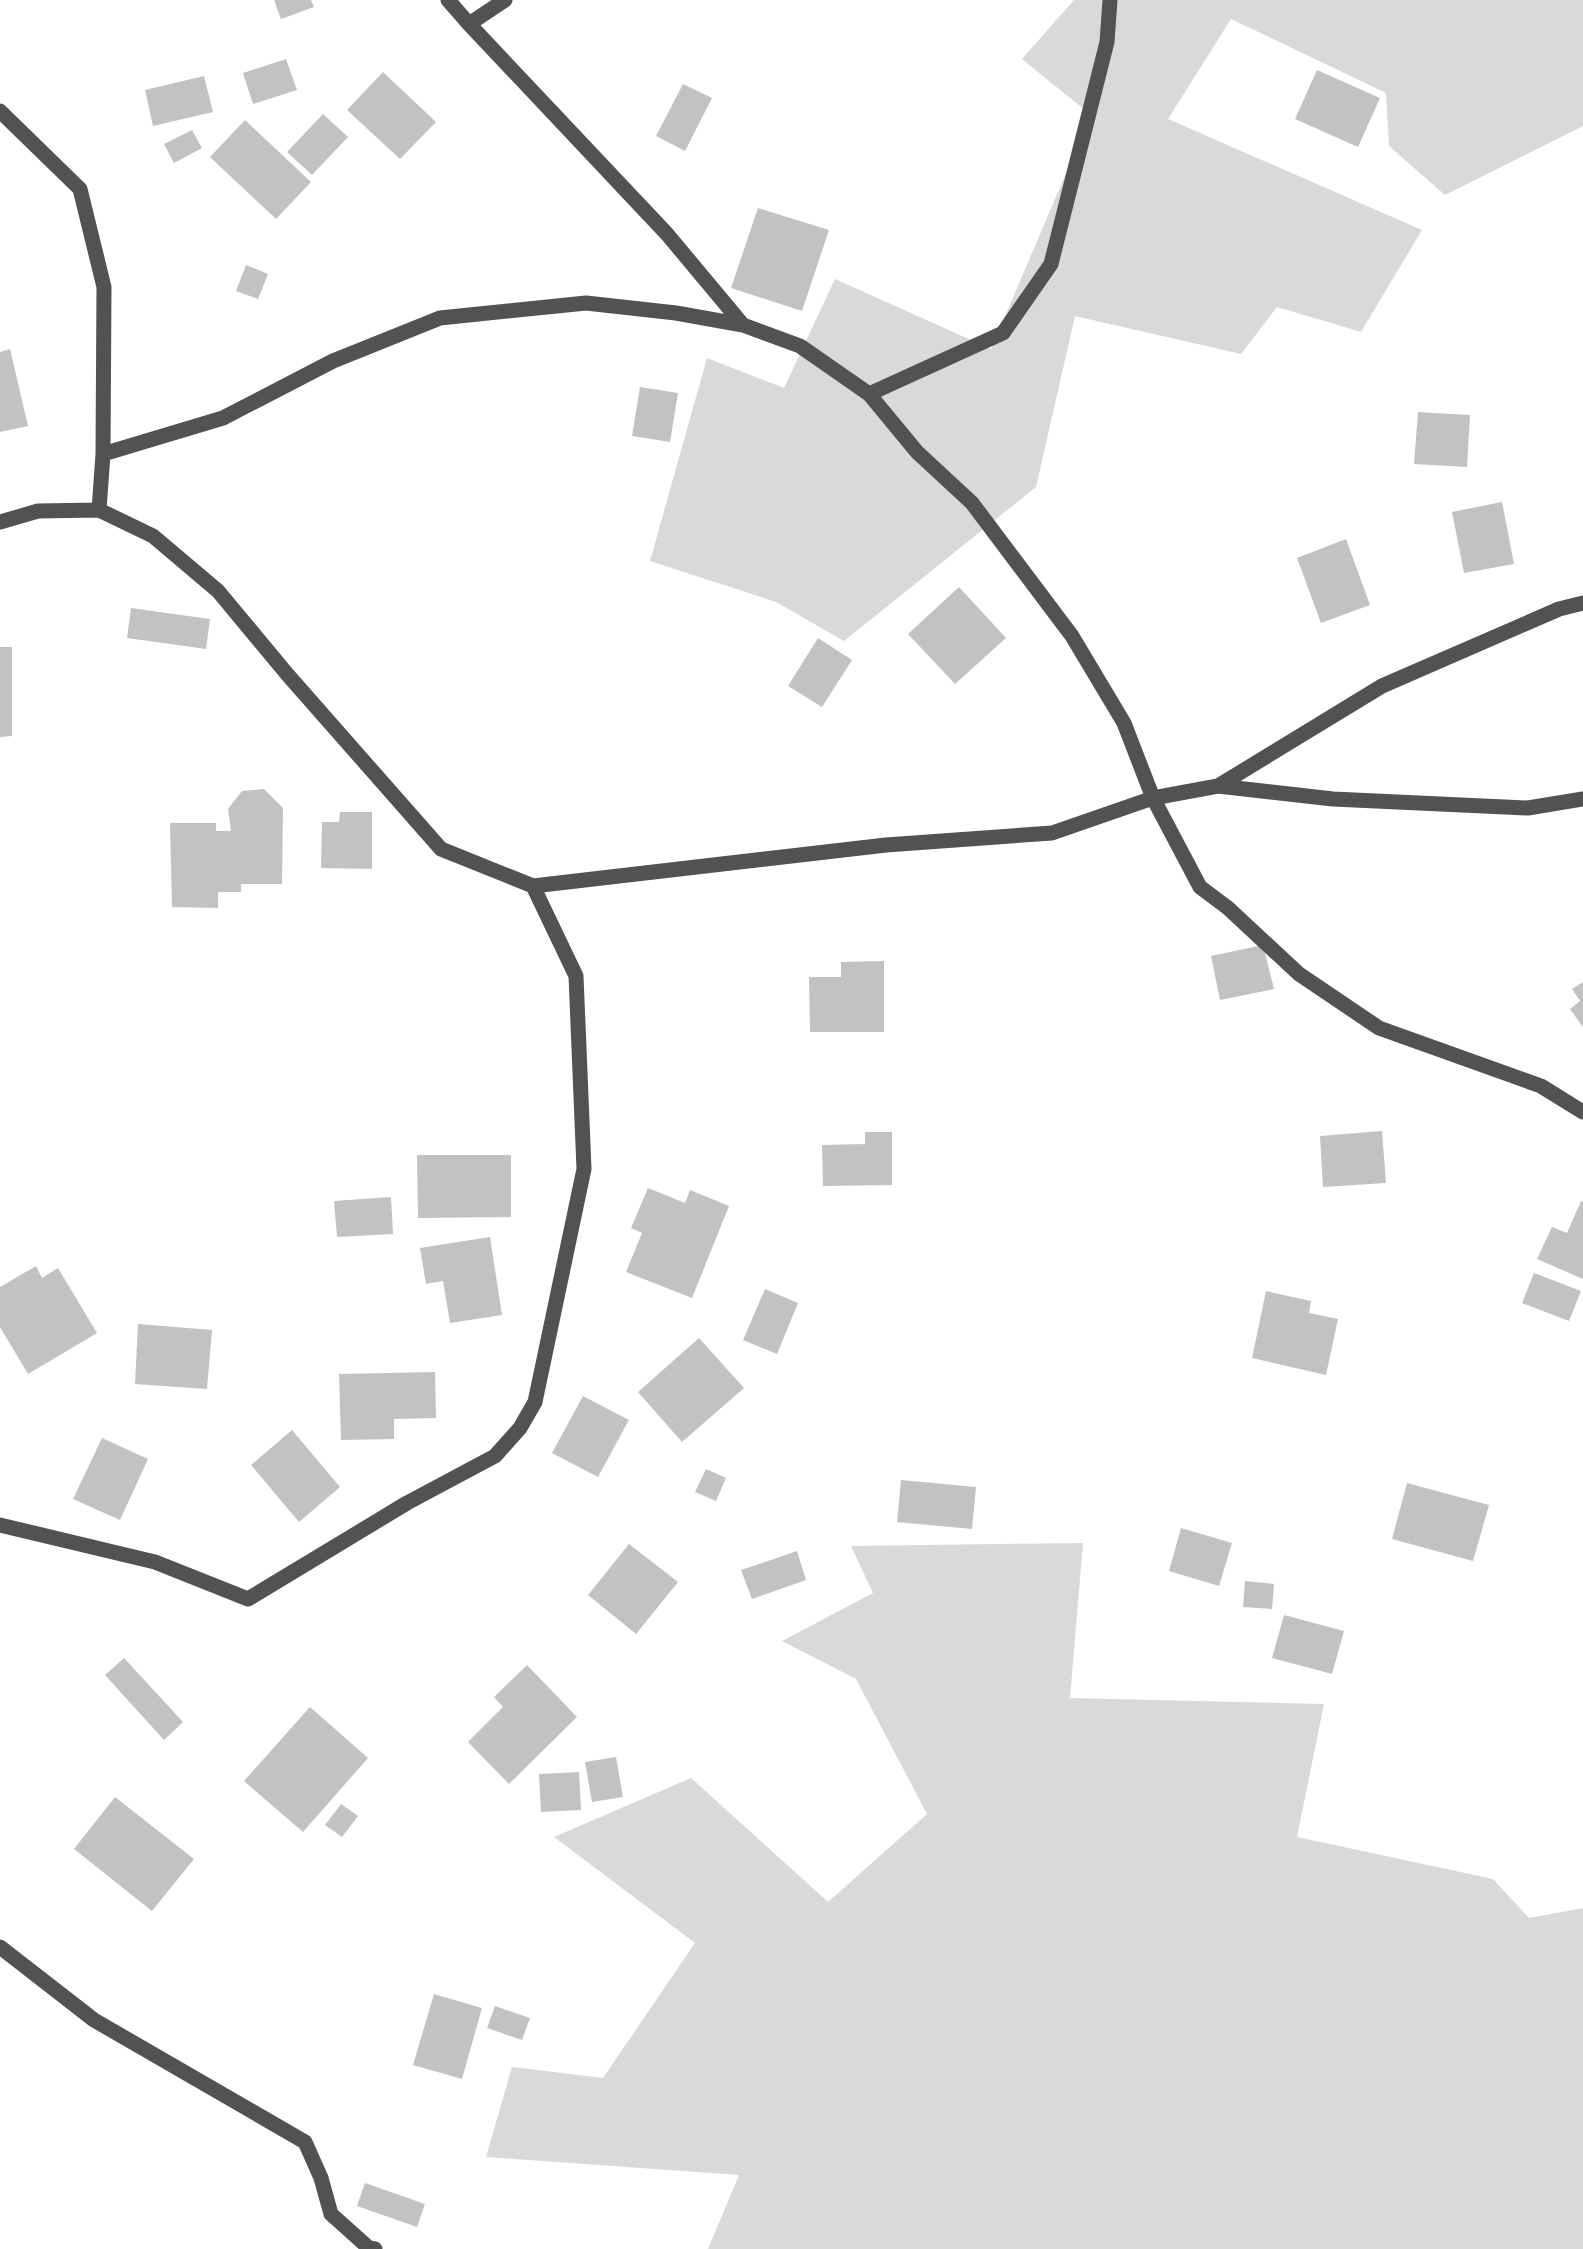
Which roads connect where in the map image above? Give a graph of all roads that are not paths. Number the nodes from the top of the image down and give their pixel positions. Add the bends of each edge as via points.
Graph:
1 (448, 0) edge
2 (505, 0) edge
3 (1110, 0) edge
4 (469, 24) junction
5 (0, 111) edge
6 (743, 325) junction
7 (869, 394) junction
8 (103, 454) junction
9 (99, 510) junction
10 (0, 522) edge
11 (1583, 603) edge
12 (1218, 786) junction
13 (1153, 798) junction
14 (1583, 799) edge
15 (533, 886) junction
16 (1583, 1112) edge
17 (0, 1525) edge
18 (0, 1947) edge
19 (375, 2249) edge

1 - 4 street
2 - 4 street
3 - 7 street via 1107,42 1051,264 1003,333
4 - 6 street via 667,234
5 - 8 street via 81,189 104,287
6 - 7 street via 800,346
6 - 8 street via 586,303 440,318 333,361 223,418
7 - 13 street via 918,452 972,503 1072,636 1124,723
8 - 9 street
9 - 10 street via 38,511
9 - 15 street via 153,536 218,591 441,849
11 - 12 street via 1559,609 1382,686
12 - 13 street
12 - 14 street via 1333,799 1528,808
13 - 15 street via 1052,833 886,845
13 - 16 street via 1200,887 1299,974 1379,1029 1541,1086
15 - 17 street via 576,976 584,1169 535,1402 520,1428 495,1456 406,1503 248,1599 155,1562
18 - 19 street via 94,2020 305,2142 331,2214

